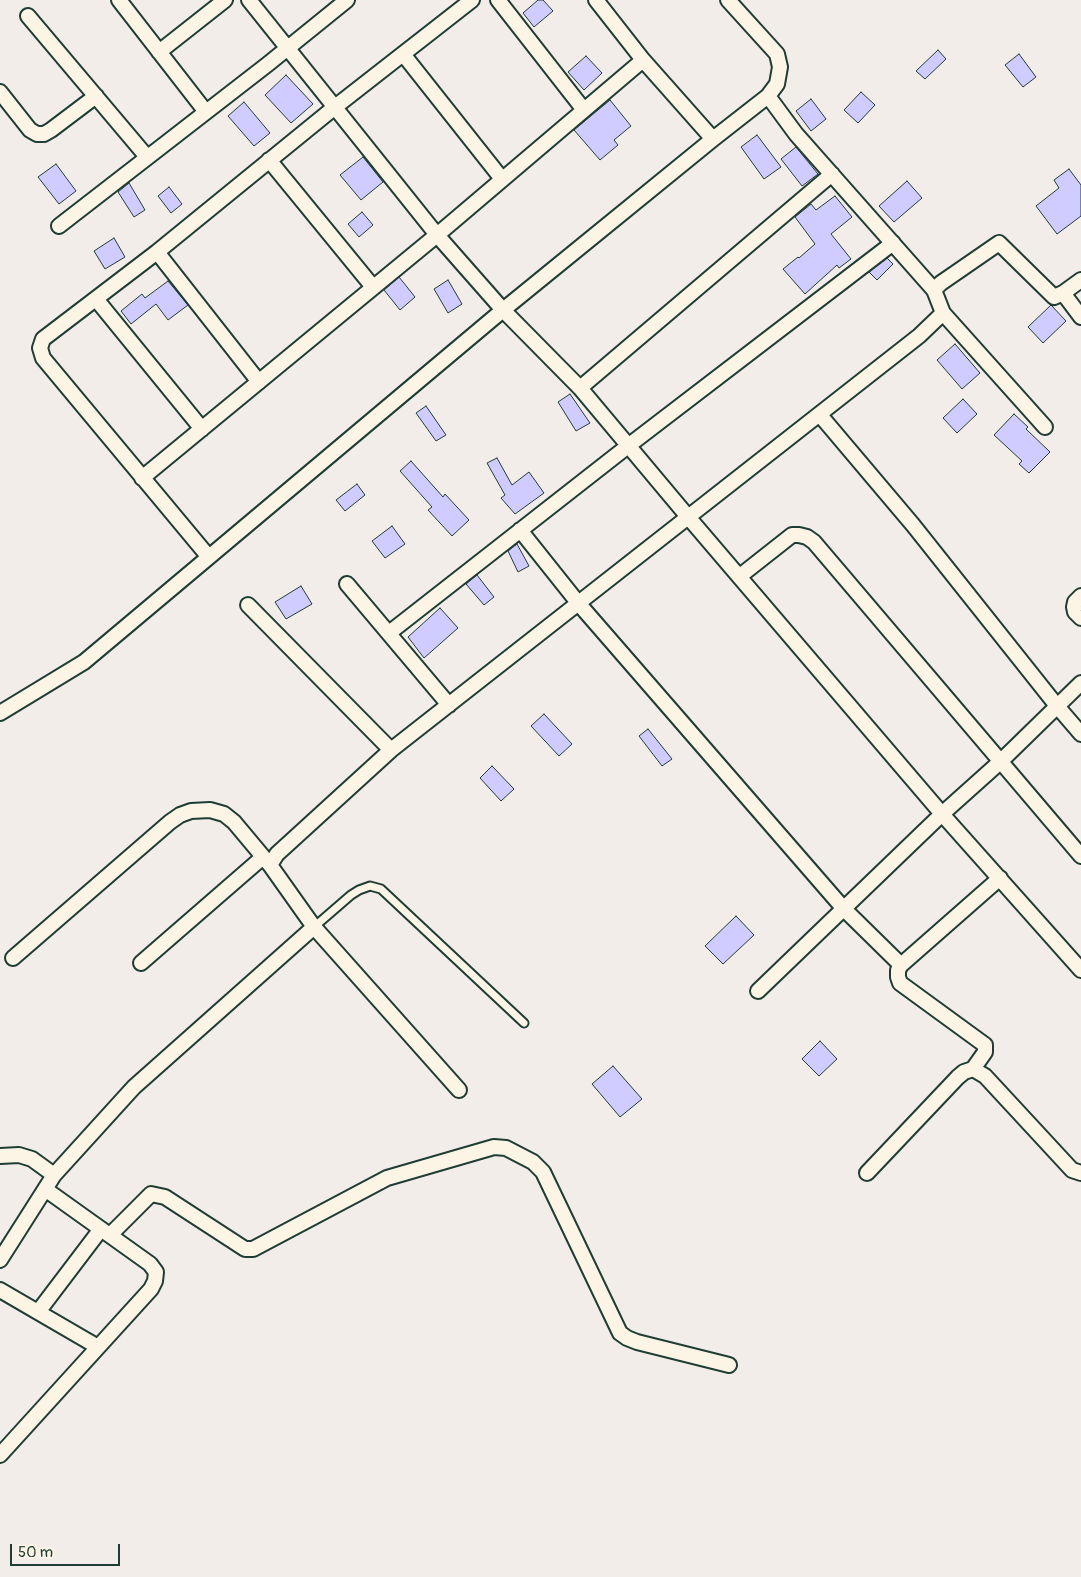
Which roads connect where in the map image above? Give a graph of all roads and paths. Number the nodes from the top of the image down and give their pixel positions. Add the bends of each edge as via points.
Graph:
1 (119, 0) edge
2 (225, 0) edge
3 (248, 0) edge
4 (347, 0) edge
5 (472, 0) edge
6 (498, 0) edge
7 (596, 0) edge
8 (728, 0) edge
9 (28, 16) dead end
10 (288, 48) junction
11 (159, 52) junction
12 (403, 54) junction
13 (643, 60) junction
14 (0, 92) edge
15 (96, 96) junction
16 (768, 96) junction
17 (335, 107) junction
18 (584, 110) junction
19 (206, 112) junction
20 (713, 139) junction
21 (148, 157) junction
22 (270, 160) junction
23 (832, 174) junction
24 (502, 179) junction
25 (59, 226) dead end
26 (437, 235) junction
27 (893, 243) junction
28 (157, 252) junction
29 (1081, 280) edge
30 (373, 287) junction
31 (934, 290) junction
32 (1063, 293) junction
33 (96, 299) junction
34 (503, 310) junction
35 (943, 313) junction
36 (1081, 317) edge
37 (259, 382) junction
38 (580, 388) junction
39 (820, 415) junction
40 (1045, 427) dead end
41 (202, 429) junction
42 (628, 446) junction
43 (142, 478) junction
44 (689, 518) junction
45 (520, 530) junction
46 (208, 556) junction
47 (740, 576) junction
48 (347, 584) dead end
49 (1081, 596) edge
50 (579, 604) junction
51 (248, 605) dead end
52 (1081, 618) edge
53 (389, 634) junction
54 (1081, 683) edge
55 (449, 705) junction
56 (1057, 706) junction
57 (0, 713) edge
58 (1081, 734) edge
59 (391, 750) junction
60 (1000, 762) junction
61 (942, 814) junction
62 (1081, 856) edge
63 (266, 861) junction
64 (1000, 878) junction
65 (844, 909) junction
66 (314, 927) junction
67 (13, 958) dead end
68 (141, 963) dead end
69 (900, 965) junction
70 (1081, 970) edge
71 (758, 991) dead end
72 (524, 1023) dead end
73 (972, 1069) junction
74 (459, 1090) dead end
75 (0, 1156) edge
76 (866, 1173) dead end
77 (1081, 1173) edge
78 (54, 1176) junction
79 (45, 1189) junction
80 (105, 1232) junction
81 (0, 1260) edge
82 (0, 1290) edge
83 (38, 1312) junction
84 (98, 1347) junction
85 (729, 1365) dead end
86 (2, 1450) edge

1 - 11 street
2 - 11 street
3 - 10 street
4 - 10 street
5 - 12 street
6 - 18 street
7 - 13 street
8 - 16 street via 777,54 780,67 777,84
9 - 15 street
10 - 17 street
10 - 19 street
11 - 19 street
12 - 17 street
12 - 24 street
13 - 18 street
13 - 20 street
14 - 15 street via 30,130 37,134 52,130
15 - 21 street
16 - 20 street
16 - 23 street
17 - 22 street
17 - 26 street
18 - 24 street
19 - 21 street
20 - 34 street
21 - 25 street
22 - 28 street
22 - 30 street
23 - 27 street
23 - 38 street
24 - 26 street
26 - 30 street
26 - 34 street
27 - 31 street
27 - 42 street
28 - 33 street
28 - 37 street
29 - 32 street
30 - 37 street
31 - 32 street via 999,244 1054,297
31 - 35 street
32 - 36 street
33 - 41 street
33 - 43 street via 43,339 40,348 43,358
34 - 38 street
34 - 46 street
35 - 39 street
35 - 40 street
37 - 41 street
38 - 42 street
39 - 44 street
39 - 56 street via 913,525
41 - 43 street
42 - 44 street
42 - 45 street
43 - 46 street
44 - 47 street
44 - 50 street
45 - 50 street
45 - 53 street
46 - 57 street via 84,662
47 - 60 street via 792,535 807,537 814,542
47 - 61 street
48 - 53 street
49 - 52 street via 1074,607
50 - 55 street
50 - 65 street
51 - 59 street
53 - 55 street
54 - 56 street
55 - 59 street
56 - 58 street
56 - 60 street
59 - 63 street
60 - 61 street
60 - 62 street
61 - 64 street
61 - 65 street
63 - 66 street
63 - 67 street via 224,814 210,810 180,815
63 - 68 street
64 - 69 street
64 - 70 street
65 - 69 street
65 - 71 street
66 - 72 lane via 359,890 370,886 382,889
66 - 74 street
66 - 78 street via 134,1087
69 - 73 street via 900,983 985,1045 985,1052
73 - 76 street via 958,1077
73 - 77 street via 985,1076 1072,1170
75 - 78 street via 19,1155 32,1159
78 - 79 street
79 - 80 street
79 - 81 street
80 - 83 street
80 - 84 street via 150,1264 156,1272 151,1289
80 - 85 street via 151,1194 165,1197 245,1249 254,1250 387,1178 494,1147 506,1148 533,1162 543,1172 620,1333 637,1342
82 - 83 street
83 - 84 street
84 - 86 street

